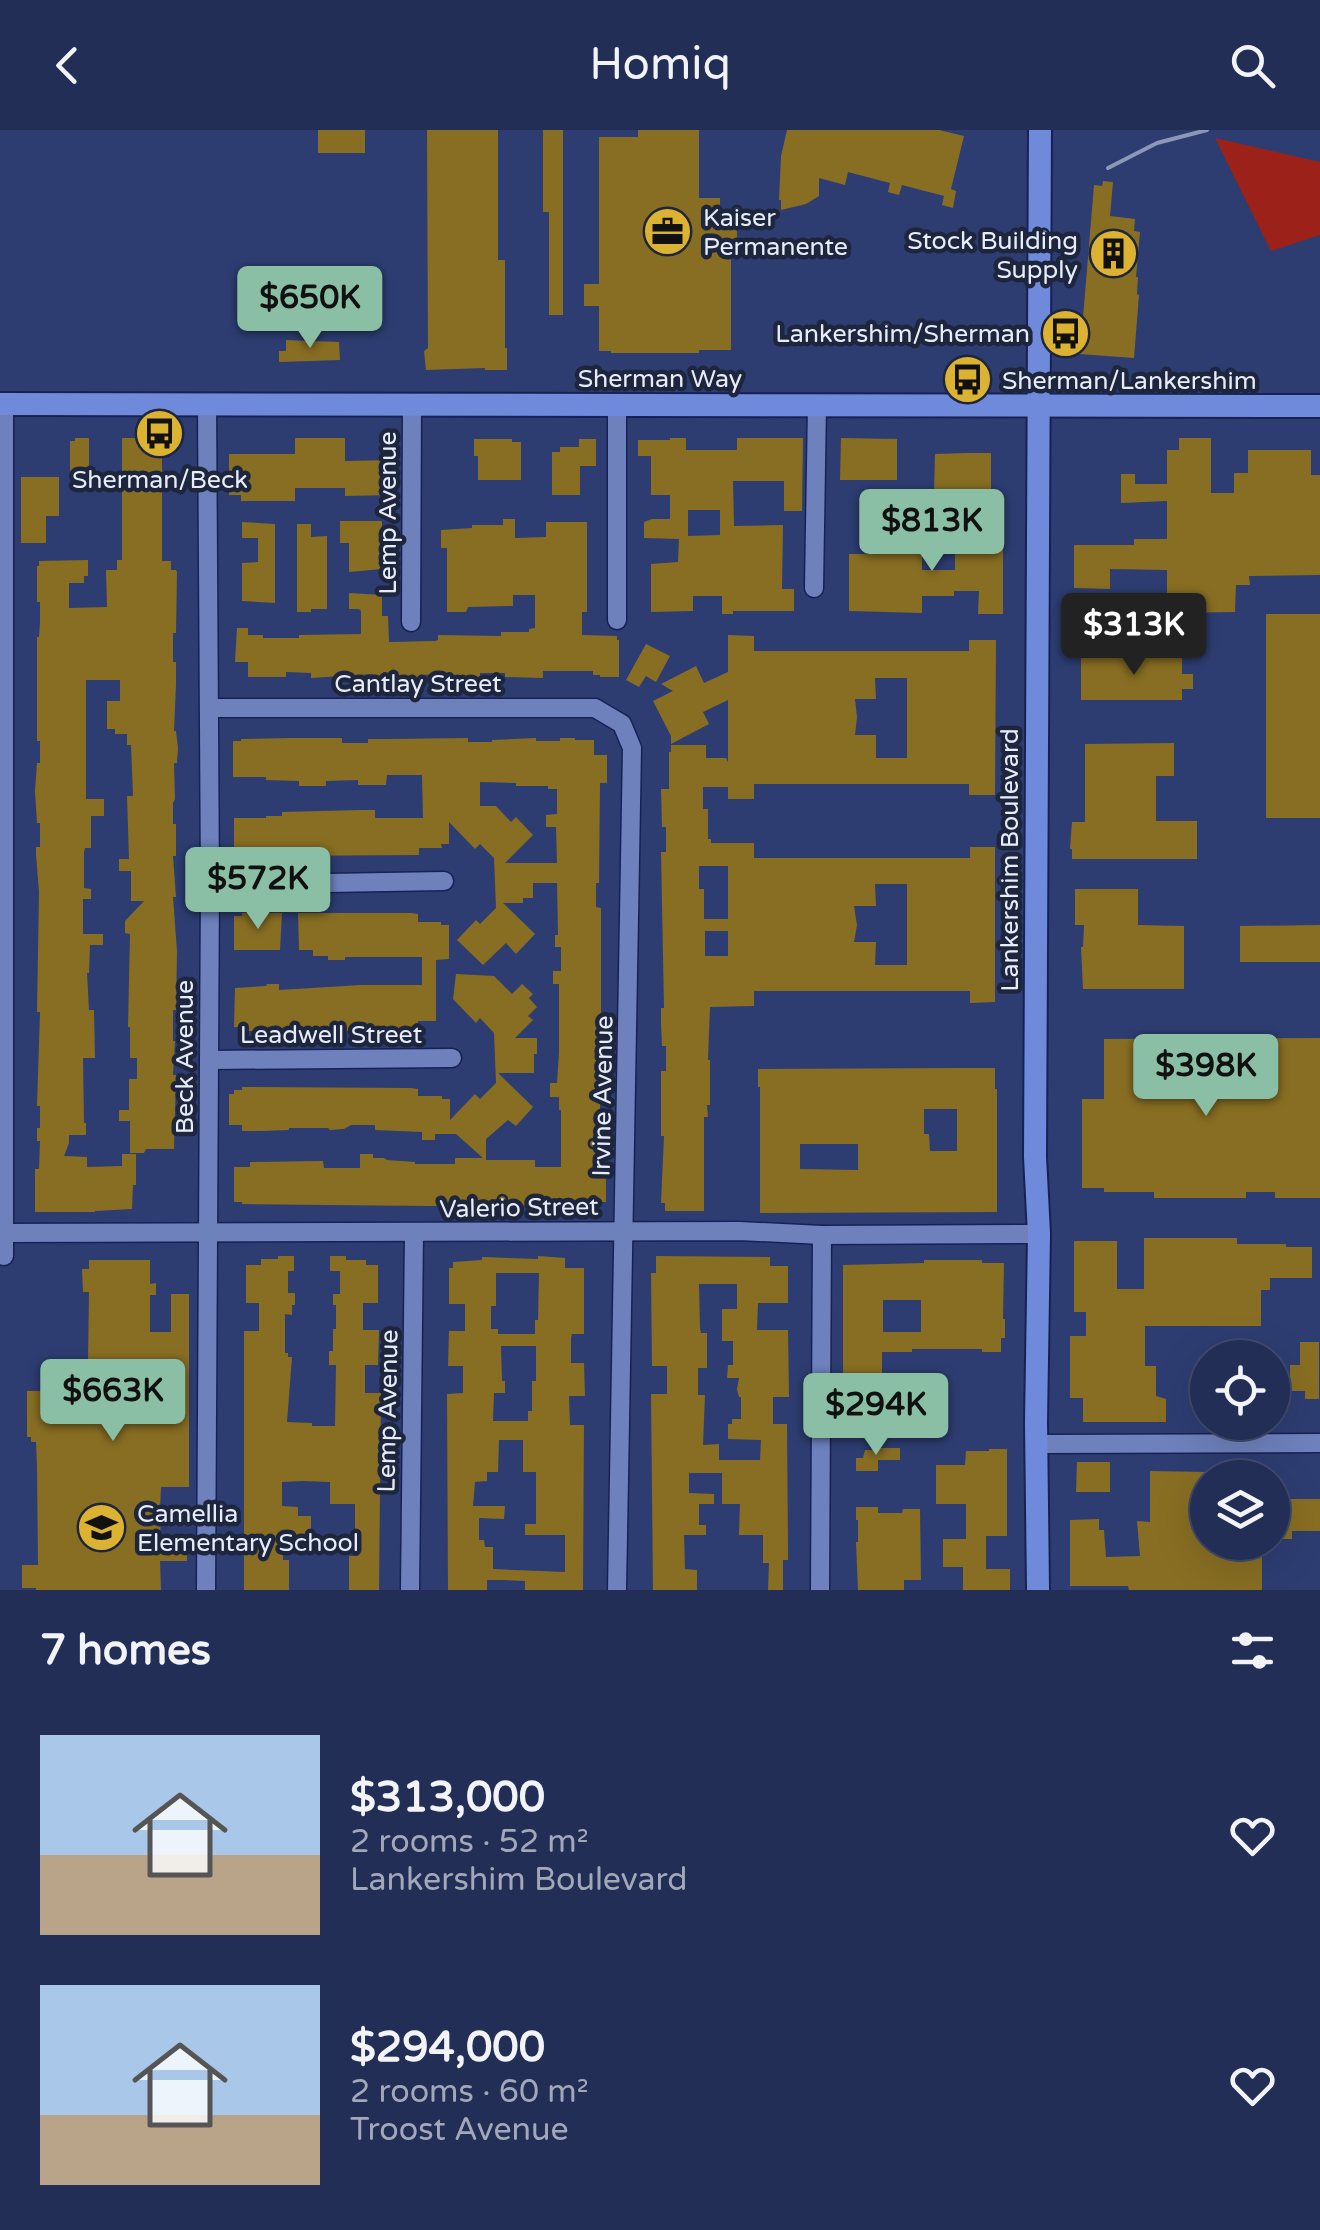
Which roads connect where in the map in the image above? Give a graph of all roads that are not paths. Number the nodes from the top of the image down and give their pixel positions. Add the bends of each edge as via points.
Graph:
1 (1040, 130) edge
2 (2, 404) edge
3 (207, 404) junction
4 (412, 405) junction
5 (617, 405) junction
6 (817, 405) junction
7 (1039, 406) junction
8 (1320, 406) edge
9 (814, 588) dead end
10 (616, 620) dead end
11 (411, 622) dead end
12 (210, 708) junction
13 (622, 724) joint
14 (444, 882) dead end
15 (210, 885) junction
16 (452, 1058) dead end
17 (210, 1060) junction
18 (624, 1231) junction
19 (2, 1232) edge
20 (208, 1232) junction
21 (414, 1233) junction
22 (1039, 1234) junction
23 (822, 1235) junction
24 (4, 1256) dead end
25 (1320, 1442) edge
26 (1037, 1444) junction
27 (206, 1590) edge
28 (410, 1590) edge
29 (617, 1590) edge
30 (820, 1590) edge
31 (1038, 1590) edge

1 - 7 main road, Lankershim Boulevard
2 - 3 main road, Sherman Way
2 - 19 street
3 - 4 main road, Sherman Way
3 - 12 street, Beck Avenue
4 - 5 main road, Sherman Way
4 - 11 street, Lemp Avenue
5 - 6 main road, Sherman Way
5 - 10 street
6 - 7 main road, Sherman Way
6 - 9 street
7 - 8 main road, Sherman Way
7 - 22 main road, Lankershim Boulevard
12 - 13 street, Cantlay Street via 595,708
12 - 15 street, Beck Avenue
13 - 18 street, Irvine Avenue via 632,748
14 - 15 street
15 - 17 street, Beck Avenue
16 - 17 street, Leadwell Street
17 - 20 street, Beck Avenue
18 - 21 street, Valerio Street
18 - 23 street, Valerio Street
18 - 29 street, Irvine Avenue
19 - 20 street, Valerio Street
19 - 24 street
20 - 21 street, Valerio Street
20 - 27 street, Beck Avenue
21 - 28 street, Lemp Avenue
22 - 23 street, Valerio Street
22 - 26 main road, Lankershim Boulevard
23 - 30 street
25 - 26 street
26 - 31 main road, Lankershim Boulevard

